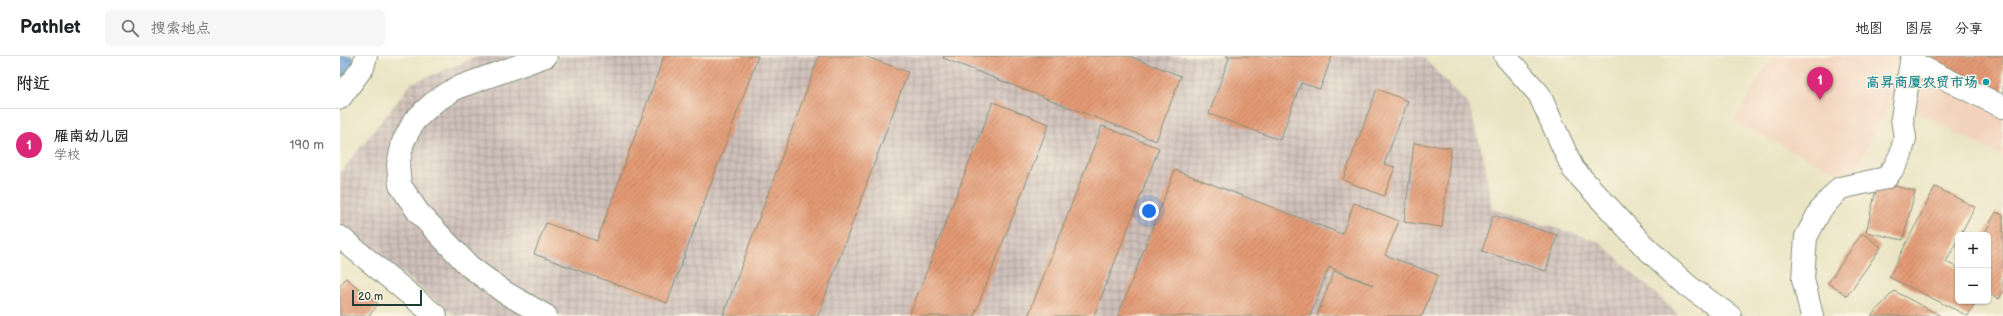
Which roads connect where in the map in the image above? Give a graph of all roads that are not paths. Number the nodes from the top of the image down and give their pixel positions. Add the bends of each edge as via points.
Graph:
1 (366, 56) edge
2 (546, 56) edge
3 (1505, 56) edge
4 (1911, 59) edge
5 (340, 98) edge
6 (2003, 107) edge
7 (340, 237) edge
8 (436, 316) edge
9 (546, 316) edge
10 (1730, 316) edge
11 (1812, 316) edge

1 - 5 street via 363,67
2 - 9 street via 456,88 433,103 414,121 402,142 398,165 400,185 418,212 469,266 504,292
3 - 10 street via 1539,94 1573,170 1644,246 1688,286
4 - 6 street
4 - 11 street via 1902,118 1905,138 1895,166 1886,178 1840,188 1821,208 1806,237 1803,279
7 - 8 street

